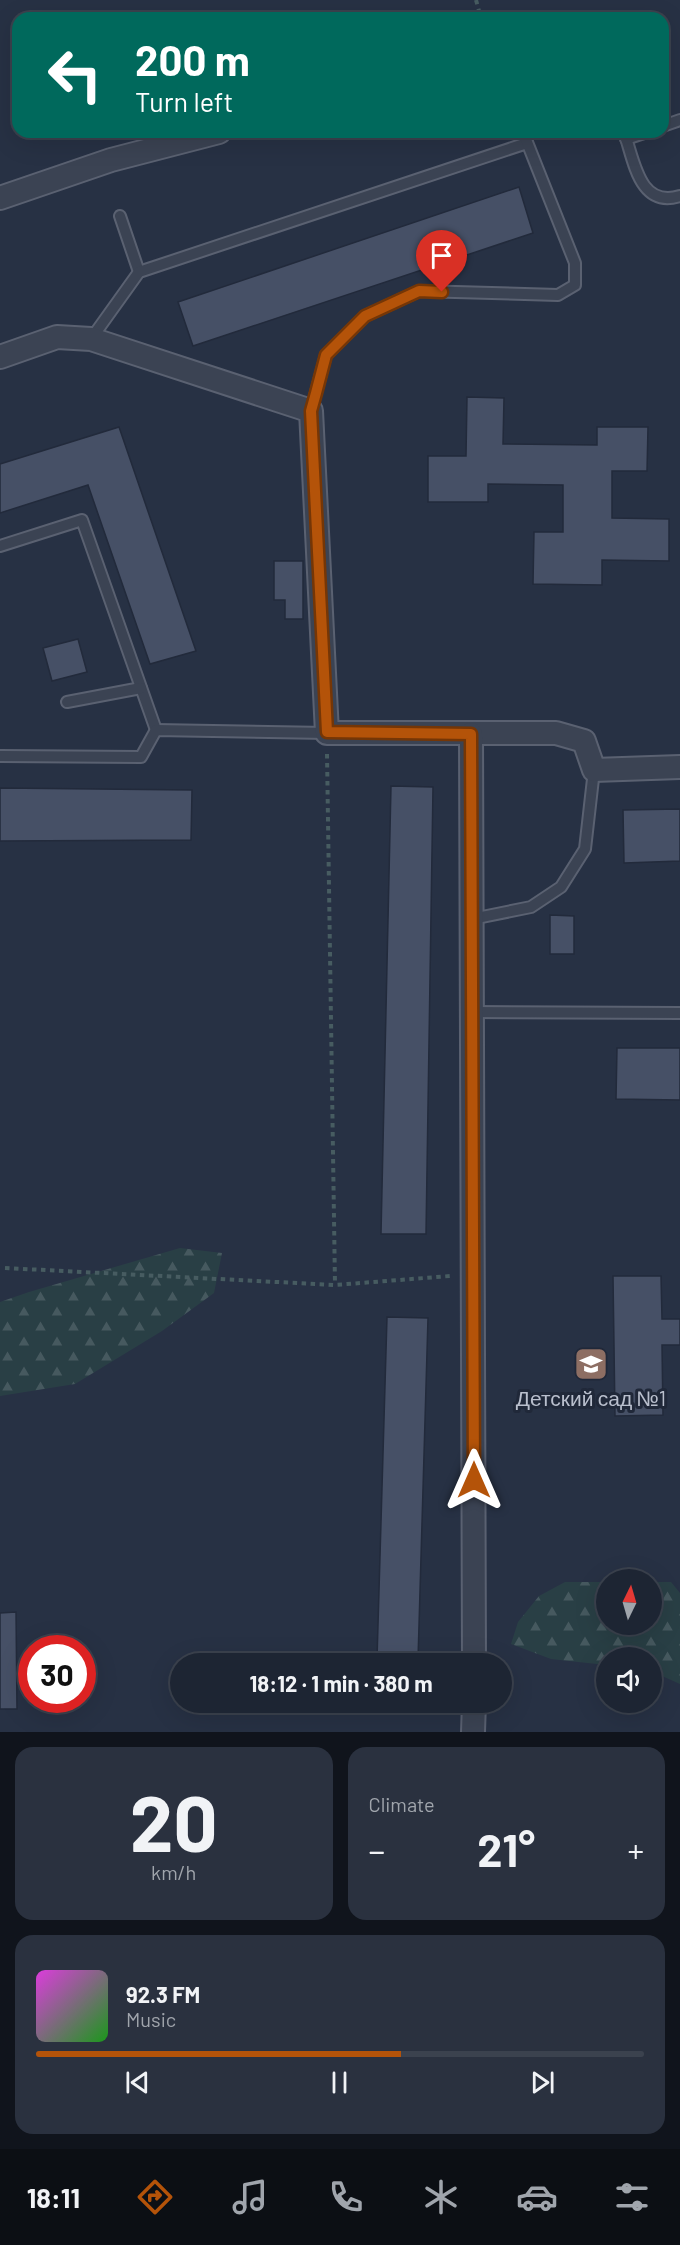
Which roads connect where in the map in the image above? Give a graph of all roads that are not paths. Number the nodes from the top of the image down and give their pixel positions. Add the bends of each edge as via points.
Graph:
1 (196, 138) edge
2 (525, 138) edge
3 (626, 138) edge
4 (527, 143) junction
5 (680, 196) edge
6 (0, 198) edge
7 (120, 216) dead end
8 (139, 272) junction
9 (91, 339) junction
10 (0, 357) edge
11 (311, 411) junction
12 (0, 546) edge
13 (141, 688) junction
14 (67, 702) dead end
15 (156, 730) junction
16 (327, 732) junction
17 (471, 734) junction
18 (0, 756) edge
19 (680, 767) edge
20 (594, 770) junction
21 (472, 919) junction
22 (473, 1012) junction
23 (680, 1013) edge
24 (474, 1653) edge
25 (474, 1713) edge
26 (473, 1732) edge

1 - 6 street via 111,160
2 - 4 lane
3 - 5 lane via 641,183 652,195 669,199
4 - 8 lane
4 - 11 lane via 575,262 575,285 558,296 419,291 365,316 326,355
7 - 8 lane
8 - 9 lane
9 - 10 street via 57,337
9 - 11 street
11 - 16 street
12 - 13 lane via 82,520
13 - 14 lane
13 - 15 lane
15 - 16 lane
15 - 18 lane via 141,757
16 - 17 street
17 - 20 street via 556,734 584,741
17 - 21 street
19 - 20 street
20 - 21 lane via 585,849 561,887 531,907
21 - 22 street
22 - 23 lane
22 - 24 street
25 - 26 street

